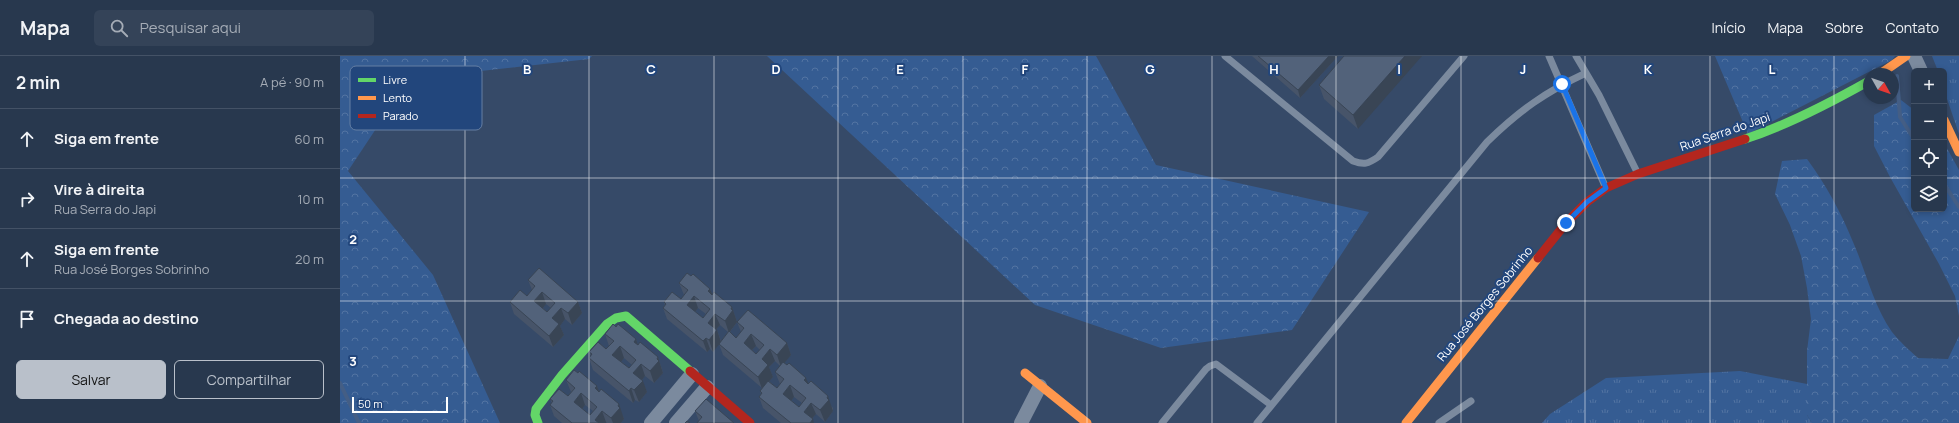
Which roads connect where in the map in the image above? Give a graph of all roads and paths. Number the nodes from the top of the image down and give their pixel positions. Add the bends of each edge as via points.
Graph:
1 (1225, 56) edge
2 (1464, 56) edge
3 (1549, 56) edge
4 (1576, 56) edge
5 (1906, 56) edge
6 (1914, 56) edge
7 (1889, 68) edge
8 (1920, 68) edge
9 (1586, 73) junction
10 (1562, 84) junction
11 (1863, 84) edge
12 (1947, 126) edge
13 (1959, 152) edge
14 (1638, 174) junction
15 (1606, 188) junction
16 (1587, 202) joint
17 (1025, 373) dead end
18 (692, 374) junction
19 (1040, 386) junction
20 (708, 387) junction
21 (1471, 401) dead end
22 (1271, 405) junction
23 (538, 423) edge
24 (651, 423) edge
25 (676, 423) edge
26 (750, 423) edge
27 (1021, 423) edge
28 (1086, 423) edge
29 (1162, 423) edge
30 (1257, 423) edge
31 (1406, 423) edge
32 (1439, 423) edge

1 - 2 lane via 1353,161 1363,165 1378,158
3 - 10 lane
4 - 9 lane
5 - 7 street
6 - 8 street
9 - 10 lane
9 - 14 lane
10 - 15 lane
10 - 22 lane via 1538,98 1487,142
11 - 14 street, Rua Serra do Japi via 1766,132
12 - 13 street
14 - 15 street, Rua Serra do Japi
15 - 16 street, Rua Serra do Japi
16 - 31 street, Rua José Borges Sobrinho via 1556,235
17 - 19 street
18 - 20 street
18 - 23 street via 626,316 620,316 607,324 536,408
18 - 24 street
19 - 27 street
19 - 28 street
20 - 25 street
20 - 26 street
21 - 32 lane
22 - 29 lane via 1216,364 1206,369
22 - 30 lane

